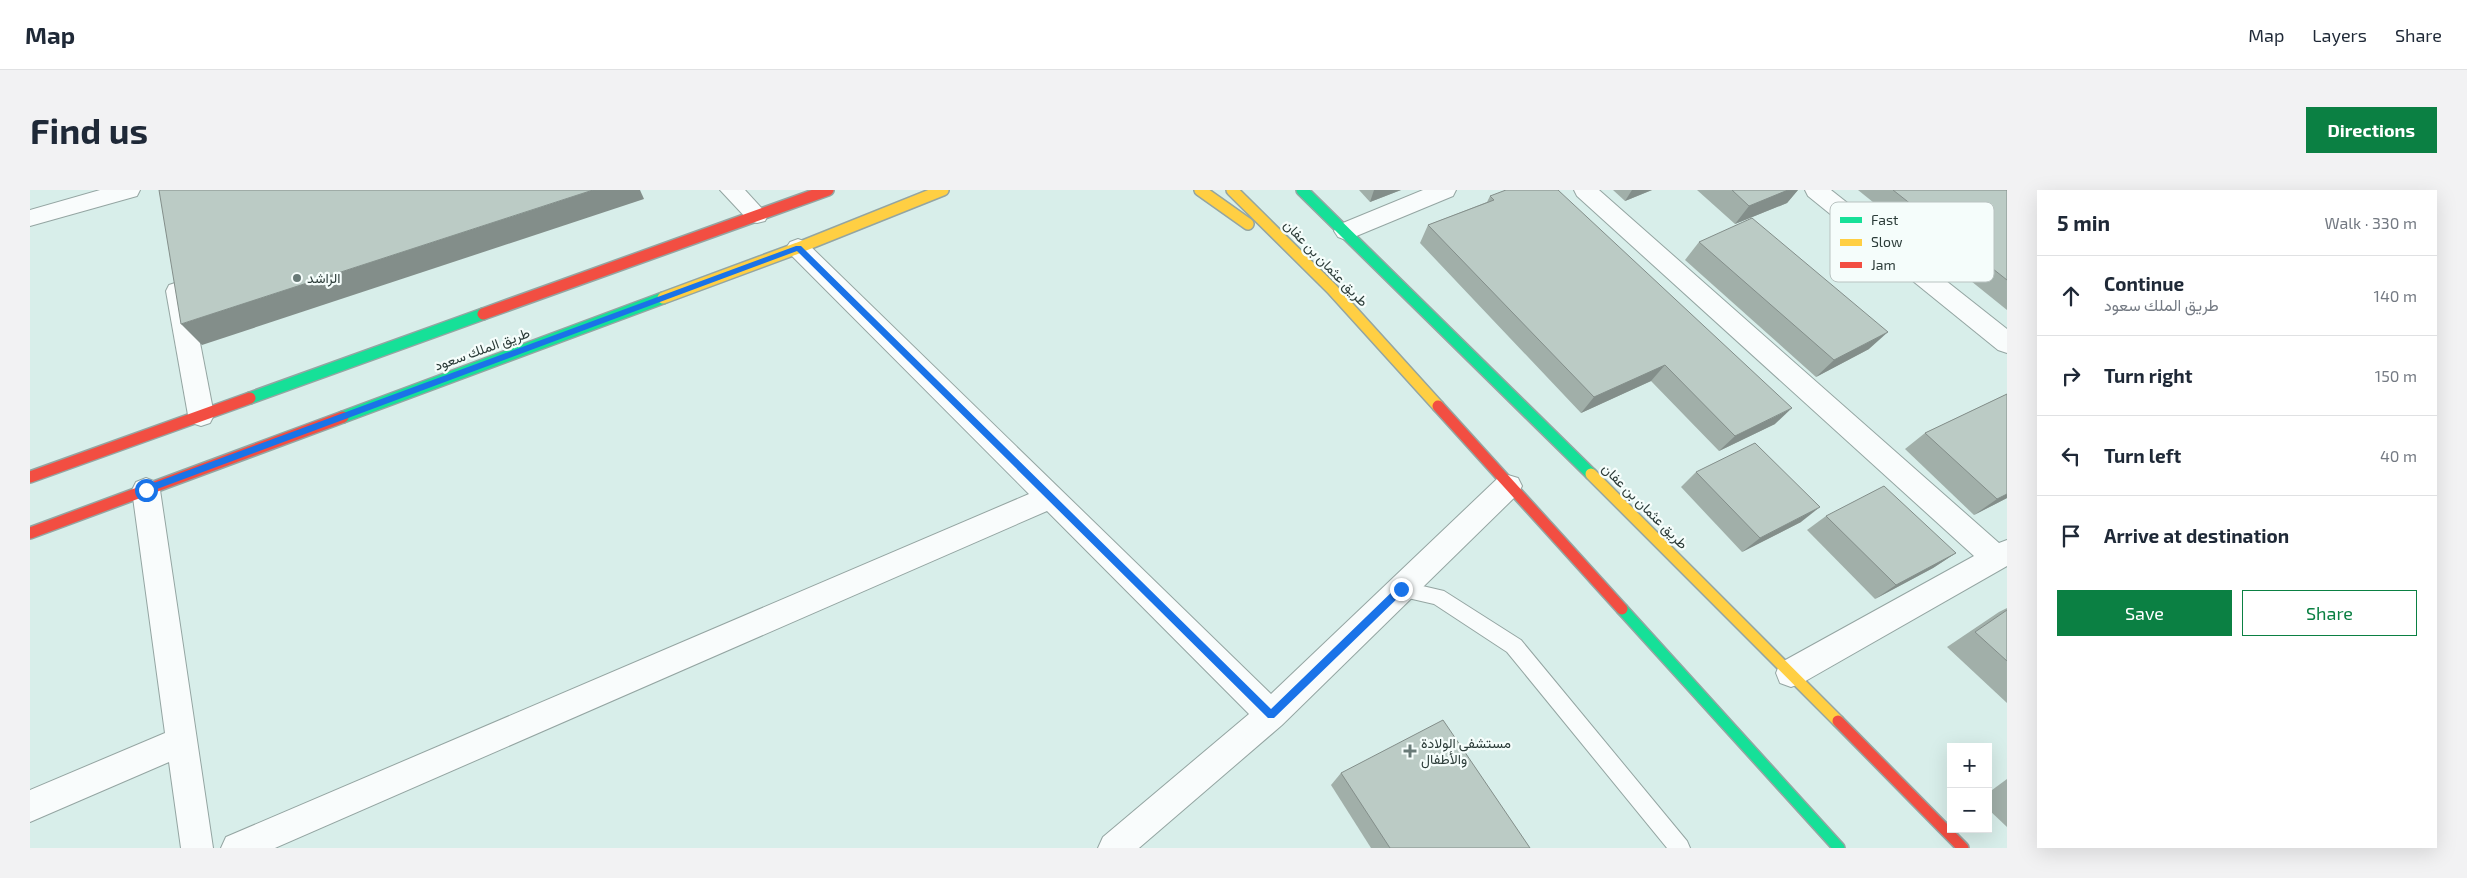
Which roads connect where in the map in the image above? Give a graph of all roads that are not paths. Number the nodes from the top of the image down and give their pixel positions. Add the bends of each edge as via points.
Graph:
1 (129, 190) edge
2 (732, 190) edge
3 (828, 190) edge
4 (943, 190) edge
5 (1200, 190) edge
6 (1232, 190) edge
7 (1302, 190) edge
8 (1315, 190) edge
9 (1445, 190) edge
10 (1585, 190) edge
11 (1816, 190) edge
12 (1831, 202) edge
13 (757, 215) junction
14 (30, 218) edge
15 (1343, 227) junction
16 (798, 248) junction
17 (174, 268) edge
18 (1312, 268) junction
19 (1931, 282) edge
20 (2007, 343) edge
21 (201, 415) junction
22 (30, 477) edge
23 (1508, 486) junction
24 (146, 490) junction
25 (1051, 497) junction
26 (30, 533) edge
27 (2002, 555) edge
28 (1401, 589) junction
29 (1791, 672) junction
30 (1271, 715) junction
31 (181, 742) junction
32 (30, 806) edge
33 (197, 848) edge
34 (237, 848) edge
35 (1114, 848) edge
36 (1680, 848) edge
37 (1839, 848) edge
38 (1963, 848) edge

1 - 14 street
2 - 13 street
3 - 13 main road
4 - 16 main road, طريق الملك سعود
5 - 18 main road
6 - 18 main road, طريق عثمان بن عفان
7 - 15 main road, طريق عثمان بن عفان
8 - 15 main road
9 - 15 street
10 - 27 street
11 - 12 street
13 - 21 main road
15 - 29 main road, طريق عثمان بن عفان
16 - 24 main road, طريق الملك سعود
16 - 25 street
17 - 21 street
18 - 23 main road, طريق عثمان بن عفان
19 - 20 street
21 - 22 main road
23 - 28 street
23 - 37 main road, طريق عثمان بن عفان
24 - 26 main road, طريق الملك سعود
24 - 31 street
25 - 30 street
25 - 34 street
27 - 29 street
28 - 30 street
28 - 36 lane via 1438,597 1514,646
29 - 38 main road, طريق عثمان بن عفان
30 - 35 street
31 - 32 street
31 - 33 street

